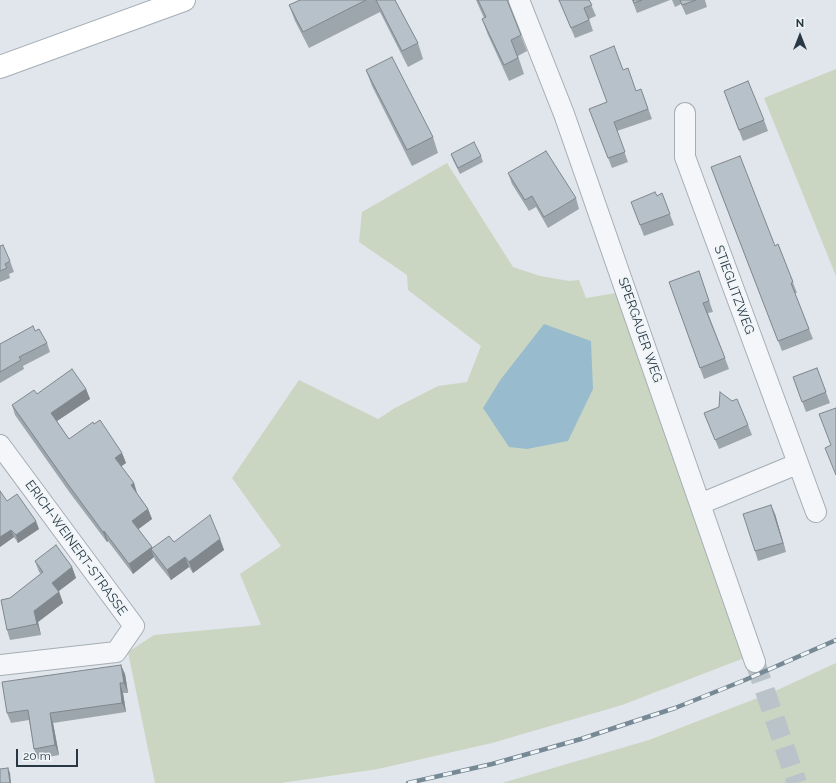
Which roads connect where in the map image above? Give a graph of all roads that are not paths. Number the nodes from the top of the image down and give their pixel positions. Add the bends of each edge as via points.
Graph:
1 (184, 0) edge
2 (518, 0) edge
3 (0, 67) edge
4 (685, 113) dead end
5 (0, 445) edge
6 (798, 464) junction
7 (700, 504) junction
8 (816, 512) dead end
9 (755, 662) tunnel mouth
10 (0, 665) edge

1 - 3 street
2 - 7 street, SPERGAUER WEG via 564,114
4 - 6 street, STIEGLITZWEG via 685,157
5 - 10 street, ERICH-WEINERT-STRASSE via 134,626 116,652
6 - 7 street
6 - 8 street, STIEGLITZWEG
7 - 9 street, SPERGAUER WEG

